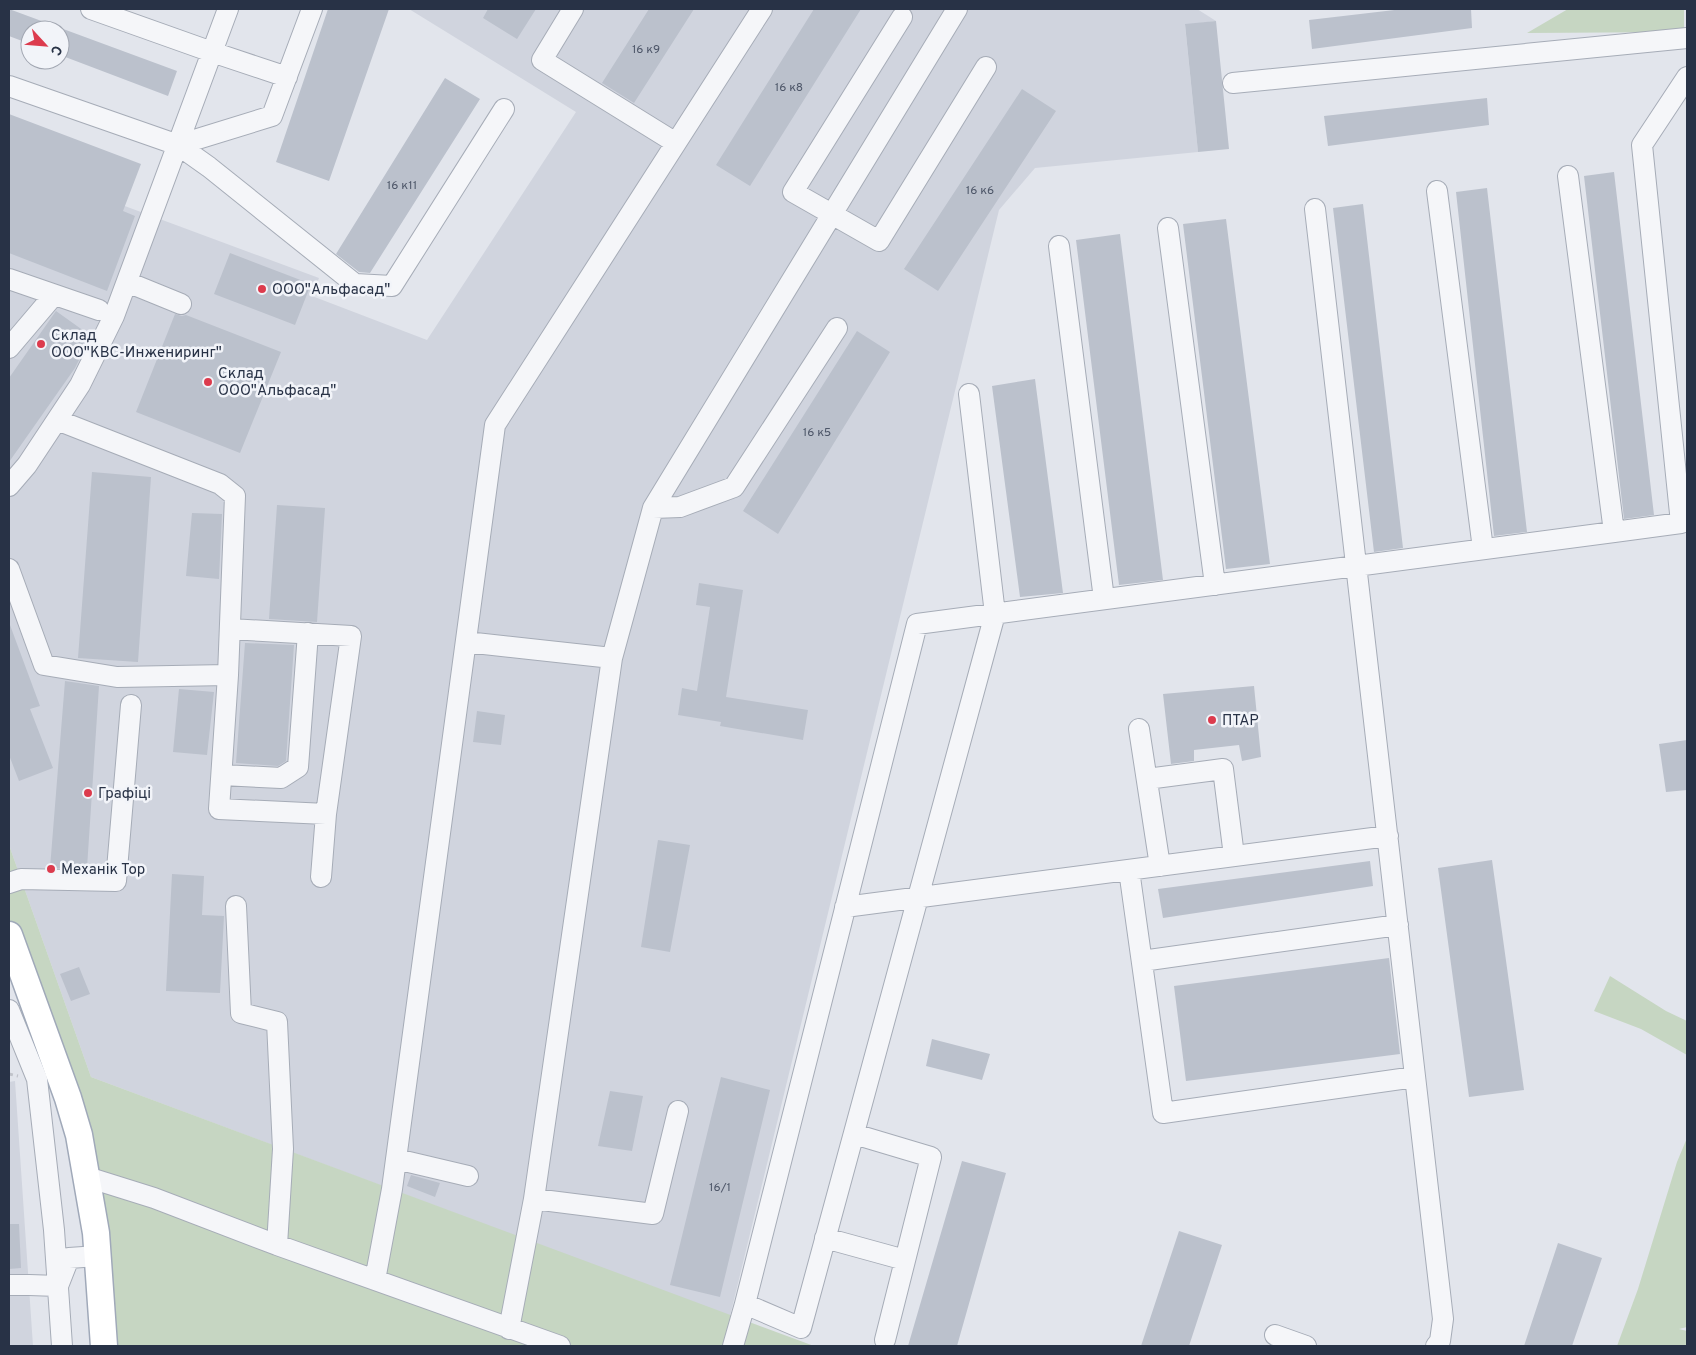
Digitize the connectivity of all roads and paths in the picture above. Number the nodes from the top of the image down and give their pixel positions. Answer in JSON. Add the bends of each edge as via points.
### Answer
{"nodes":[{"id":1,"x":91,"y":9,"type":"edge"},
{"id":2,"x":228,"y":9,"type":"edge"},
{"id":3,"x":312,"y":9,"type":"edge"},
{"id":4,"x":573,"y":9,"type":"edge"},
{"id":5,"x":762,"y":9,"type":"edge"},
{"id":6,"x":957,"y":9,"type":"edge"},
{"id":7,"x":902,"y":17,"type":"dead end"},
{"id":8,"x":1687,"y":38,"type":"edge"},
{"id":9,"x":212,"y":52,"type":"junction"},
{"id":10,"x":986,"y":67,"type":"dead end"},
{"id":11,"x":286,"y":77,"type":"junction"},
{"id":12,"x":1687,"y":77,"type":"edge"},
{"id":13,"x":1233,"y":83,"type":"dead end"},
{"id":14,"x":9,"y":86,"type":"edge"},
{"id":15,"x":504,"y":108,"type":"dead end"},
{"id":16,"x":676,"y":143,"type":"junction"},
{"id":17,"x":178,"y":144,"type":"junction"},
{"id":18,"x":1568,"y":176,"type":"dead end"},
{"id":19,"x":1437,"y":190,"type":"dead end"},
{"id":20,"x":1314,"y":208,"type":"dead end"},
{"id":21,"x":831,"y":215,"type":"junction"},
{"id":22,"x":1168,"y":228,"type":"dead end"},
{"id":23,"x":1059,"y":246,"type":"dead end"},
{"id":24,"x":9,"y":279,"type":"edge"},
{"id":25,"x":127,"y":282,"type":"junction"},
{"id":26,"x":54,"y":295,"type":"junction"},
{"id":27,"x":181,"y":304,"type":"dead end"},
{"id":28,"x":99,"y":310,"type":"dead end"},
{"id":29,"x":838,"y":328,"type":"dead end"},
{"id":30,"x":9,"y":348,"type":"edge"},
{"id":31,"x":969,"y":394,"type":"dead end"},
{"id":32,"x":57,"y":420,"type":"junction"},
{"id":33,"x":9,"y":486,"type":"edge"},
{"id":34,"x":653,"y":508,"type":"junction"},
{"id":35,"x":1614,"y":532,"type":"junction"},
{"id":36,"x":1483,"y":549,"type":"junction"},
{"id":37,"x":1356,"y":566,"type":"junction"},
{"id":38,"x":9,"y":569,"type":"edge"},
{"id":39,"x":1215,"y":585,"type":"junction"},
{"id":40,"x":1104,"y":600,"type":"junction"},
{"id":41,"x":995,"y":614,"type":"junction"},
{"id":42,"x":230,"y":629,"type":"junction"},
{"id":43,"x":308,"y":634,"type":"junction"},
{"id":44,"x":466,"y":642,"type":"junction"},
{"id":45,"x":612,"y":658,"type":"junction"},
{"id":46,"x":228,"y":675,"type":"junction"},
{"id":47,"x":131,"y":705,"type":"dead end"},
{"id":48,"x":1139,"y":729,"type":"dead end"},
{"id":49,"x":222,"y":775,"type":"junction"},
{"id":50,"x":1147,"y":779,"type":"junction"},
{"id":51,"x":326,"y":814,"type":"junction"},
{"id":52,"x":1388,"y":836,"type":"junction"},
{"id":53,"x":1234,"y":856,"type":"junction"},
{"id":54,"x":1160,"y":866,"type":"junction"},
{"id":55,"x":1129,"y":870,"type":"junction"},
{"id":56,"x":321,"y":877,"type":"dead end"},
{"id":57,"x":9,"y":883,"type":"edge"},
{"id":58,"x":918,"y":898,"type":"junction"},
{"id":59,"x":236,"y":906,"type":"dead end"},
{"id":60,"x":845,"y":907,"type":"junction"},
{"id":61,"x":1398,"y":925,"type":"junction"},
{"id":62,"x":9,"y":935,"type":"edge"},
{"id":63,"x":1142,"y":961,"type":"junction"},
{"id":64,"x":9,"y":1010,"type":"edge"},
{"id":65,"x":1415,"y":1077,"type":"junction"},
{"id":66,"x":678,"y":1111,"type":"dead end"},
{"id":67,"x":854,"y":1134,"type":"junction"},
{"id":68,"x":396,"y":1159,"type":"junction"},
{"id":69,"x":468,"y":1176,"type":"dead end"},
{"id":70,"x":86,"y":1177,"type":"junction"},
{"id":71,"x":534,"y":1199,"type":"junction"},
{"id":72,"x":825,"y":1238,"type":"junction"},
{"id":73,"x":277,"y":1245,"type":"junction"},
{"id":74,"x":98,"y":1256,"type":"junction"},
{"id":75,"x":905,"y":1260,"type":"junction"},
{"id":76,"x":375,"y":1280,"type":"junction"},
{"id":77,"x":9,"y":1286,"type":"edge"},
{"id":78,"x":58,"y":1286,"type":"junction"},
{"id":79,"x":744,"y":1304,"type":"junction"},
{"id":80,"x":509,"y":1329,"type":"junction"},
{"id":81,"x":1275,"y":1335,"type":"dead end"},
{"id":82,"x":885,"y":1340,"type":"dead end"},
{"id":83,"x":62,"y":1346,"type":"edge"},
{"id":84,"x":104,"y":1346,"type":"edge"},
{"id":85,"x":560,"y":1346,"type":"edge"},
{"id":86,"x":733,"y":1346,"type":"edge"},
{"id":87,"x":1306,"y":1346,"type":"edge"},
{"id":88,"x":1436,"y":1346,"type":"edge"}],
"edges":[{"from":1,"to":9,"type":"street"},
{"from":2,"to":9,"type":"street"},
{"from":3,"to":11,"type":"street"},
{"from":4,"to":16,"type":"street","via":[[542,60]]},
{"from":5,"to":16,"type":"street"},
{"from":6,"to":21,"type":"street"},
{"from":7,"to":21,"type":"street","via":[[793,192]]},
{"from":8,"to":13,"type":"street"},
{"from":9,"to":11,"type":"street"},
{"from":9,"to":17,"type":"street"},
{"from":10,"to":21,"type":"street","via":[[879,241]]},
{"from":11,"to":17,"type":"street","via":[[272,116]]},
{"from":12,"to":35,"type":"street","via":[[1642,145],[1681,523]]},
{"from":14,"to":17,"type":"street"},
{"from":15,"to":17,"type":"street","via":[[392,286],[356,284]]},
{"from":16,"to":44,"type":"street","via":[[495,424]]},
{"from":17,"to":25,"type":"street"},
{"from":18,"to":35,"type":"street"},
{"from":19,"to":36,"type":"street"},
{"from":20,"to":37,"type":"street"},
{"from":21,"to":34,"type":"street"},
{"from":22,"to":39,"type":"street"},
{"from":23,"to":40,"type":"street"},
{"from":24,"to":26,"type":"street"},
{"from":25,"to":27,"type":"street"},
{"from":25,"to":32,"type":"street","via":[[80,386]]},
{"from":26,"to":28,"type":"street"},
{"from":26,"to":30,"type":"street"},
{"from":29,"to":34,"type":"street","via":[[734,488],[680,507]]},
{"from":31,"to":41,"type":"street"},
{"from":32,"to":33,"type":"street"},
{"from":32,"to":42,"type":"street","via":[[220,484],[235,496]]},
{"from":34,"to":45,"type":"street"},
{"from":35,"to":36,"type":"street"},
{"from":36,"to":37,"type":"street"},
{"from":37,"to":39,"type":"street"},
{"from":37,"to":52,"type":"street"},
{"from":38,"to":46,"type":"street","via":[[44,665],[117,677]]},
{"from":39,"to":40,"type":"street"},
{"from":40,"to":41,"type":"street"},
{"from":41,"to":58,"type":"street"},
{"from":41,"to":60,"type":"street","via":[[917,624]]},
{"from":42,"to":43,"type":"street"},
{"from":42,"to":46,"type":"street"},
{"from":43,"to":49,"type":"street","via":[[298,767],[281,778]]},
{"from":43,"to":51,"type":"street","via":[[351,636]]},
{"from":44,"to":45,"type":"street"},
{"from":44,"to":68,"type":"street"},
{"from":45,"to":71,"type":"street"},
{"from":46,"to":49,"type":"street"},
{"from":47,"to":57,"type":"street","via":[[116,881],[21,879]]},
{"from":48,"to":50,"type":"street"},
{"from":49,"to":51,"type":"street","via":[[219,809]]},
{"from":50,"to":53,"type":"street","via":[[1223,769]]},
{"from":50,"to":54,"type":"street"},
{"from":51,"to":56,"type":"street"},
{"from":52,"to":53,"type":"street"},
{"from":52,"to":61,"type":"street"},
{"from":53,"to":54,"type":"street"},
{"from":54,"to":55,"type":"street"},
{"from":55,"to":58,"type":"street"},
{"from":55,"to":63,"type":"street"},
{"from":58,"to":60,"type":"street"},
{"from":58,"to":67,"type":"street"},
{"from":59,"to":73,"type":"street","via":[[241,1013],[277,1022],[283,1149]]},
{"from":60,"to":79,"type":"street"},
{"from":61,"to":63,"type":"street"},
{"from":61,"to":65,"type":"street"},
{"from":62,"to":70,"type":"main road","via":[[68,1098],[79,1135]]},
{"from":63,"to":65,"type":"street","via":[[1163,1113]]},
{"from":64,"to":78,"type":"street","via":[[37,1079]]},
{"from":65,"to":88,"type":"street","via":[[1443,1319],[1440,1341]]},
{"from":66,"to":71,"type":"street","via":[[653,1214]]},
{"from":67,"to":72,"type":"street"},
{"from":67,"to":75,"type":"street","via":[[931,1157]]},
{"from":68,"to":69,"type":"street"},
{"from":68,"to":76,"type":"street"},
{"from":70,"to":73,"type":"street","via":[[154,1198]]},
{"from":70,"to":74,"type":"main road"},
{"from":71,"to":80,"type":"street"},
{"from":72,"to":75,"type":"street"},
{"from":72,"to":79,"type":"street","via":[[801,1328]]},
{"from":73,"to":76,"type":"street"},
{"from":74,"to":78,"type":"street","via":[[69,1258]]},
{"from":74,"to":84,"type":"main road"},
{"from":75,"to":82,"type":"street"},
{"from":76,"to":80,"type":"street"},
{"from":77,"to":78,"type":"street"},
{"from":78,"to":83,"type":"street"},
{"from":79,"to":86,"type":"street"},
{"from":80,"to":85,"type":"street"},
{"from":81,"to":87,"type":"street"}]}
